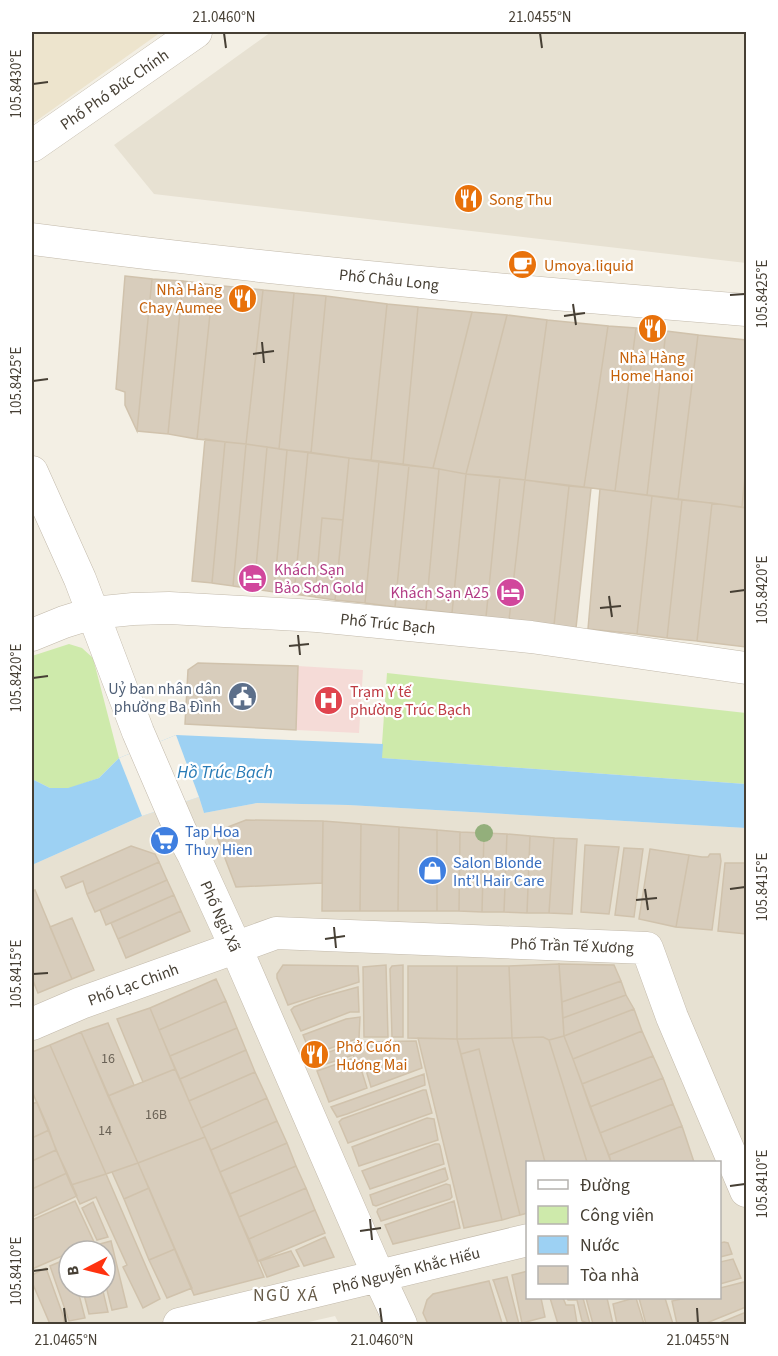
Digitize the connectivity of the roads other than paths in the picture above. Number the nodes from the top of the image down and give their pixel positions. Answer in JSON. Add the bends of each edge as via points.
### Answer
{"nodes":[{"id":1,"x":196,"y":32,"type":"edge"},
{"id":2,"x":32,"y":146,"type":"edge"},
{"id":3,"x":32,"y":239,"type":"edge"},
{"id":4,"x":747,"y":310,"type":"edge"},
{"id":5,"x":32,"y":472,"type":"edge"},
{"id":6,"x":93,"y":613,"type":"junction"},
{"id":7,"x":32,"y":635,"type":"edge"},
{"id":8,"x":747,"y":668,"type":"edge"},
{"id":9,"x":236,"y":948,"type":"junction"},
{"id":10,"x":32,"y":1024,"type":"edge"},
{"id":11,"x":739,"y":1188,"type":"edge"},
{"id":12,"x":526,"y":1240,"type":"edge"},
{"id":13,"x":379,"y":1277,"type":"junction"},
{"id":14,"x":179,"y":1324,"type":"edge"},
{"id":15,"x":401,"y":1324,"type":"edge"}],
"edges":[{"from":1,"to":2,"type":"street","name":"Phố Phó Đức Chính"},
{"from":3,"to":4,"type":"street","name":"Phố Châu Long","via":[[183,259]]},
{"from":5,"to":6,"type":"street","name":"Phố Ngũ Xã"},
{"from":6,"to":7,"type":"street","name":"Phố Trúc Bạch"},
{"from":6,"to":8,"type":"street","name":"Phố Trúc Bạch","via":[[169,608],[317,616],[531,637]]},
{"from":6,"to":9,"type":"street","name":"Phố Ngũ Xã","via":[[138,732]]},
{"from":9,"to":10,"type":"street","name":"Phố Lạc Chinh"},
{"from":9,"to":11,"type":"street","name":"Phố Trần Tế Xương","via":[[276,933],[647,948]]},
{"from":9,"to":13,"type":"street","name":"Phố Ngũ Xã"},
{"from":12,"to":13,"type":"street","name":"Phố Nguyễn Khắc Hiếu"},
{"from":13,"to":14,"type":"street","name":"Phố Nguyễn Khắc Hiếu"},
{"from":13,"to":15,"type":"street","name":"Phố Ngũ Xã"}]}
